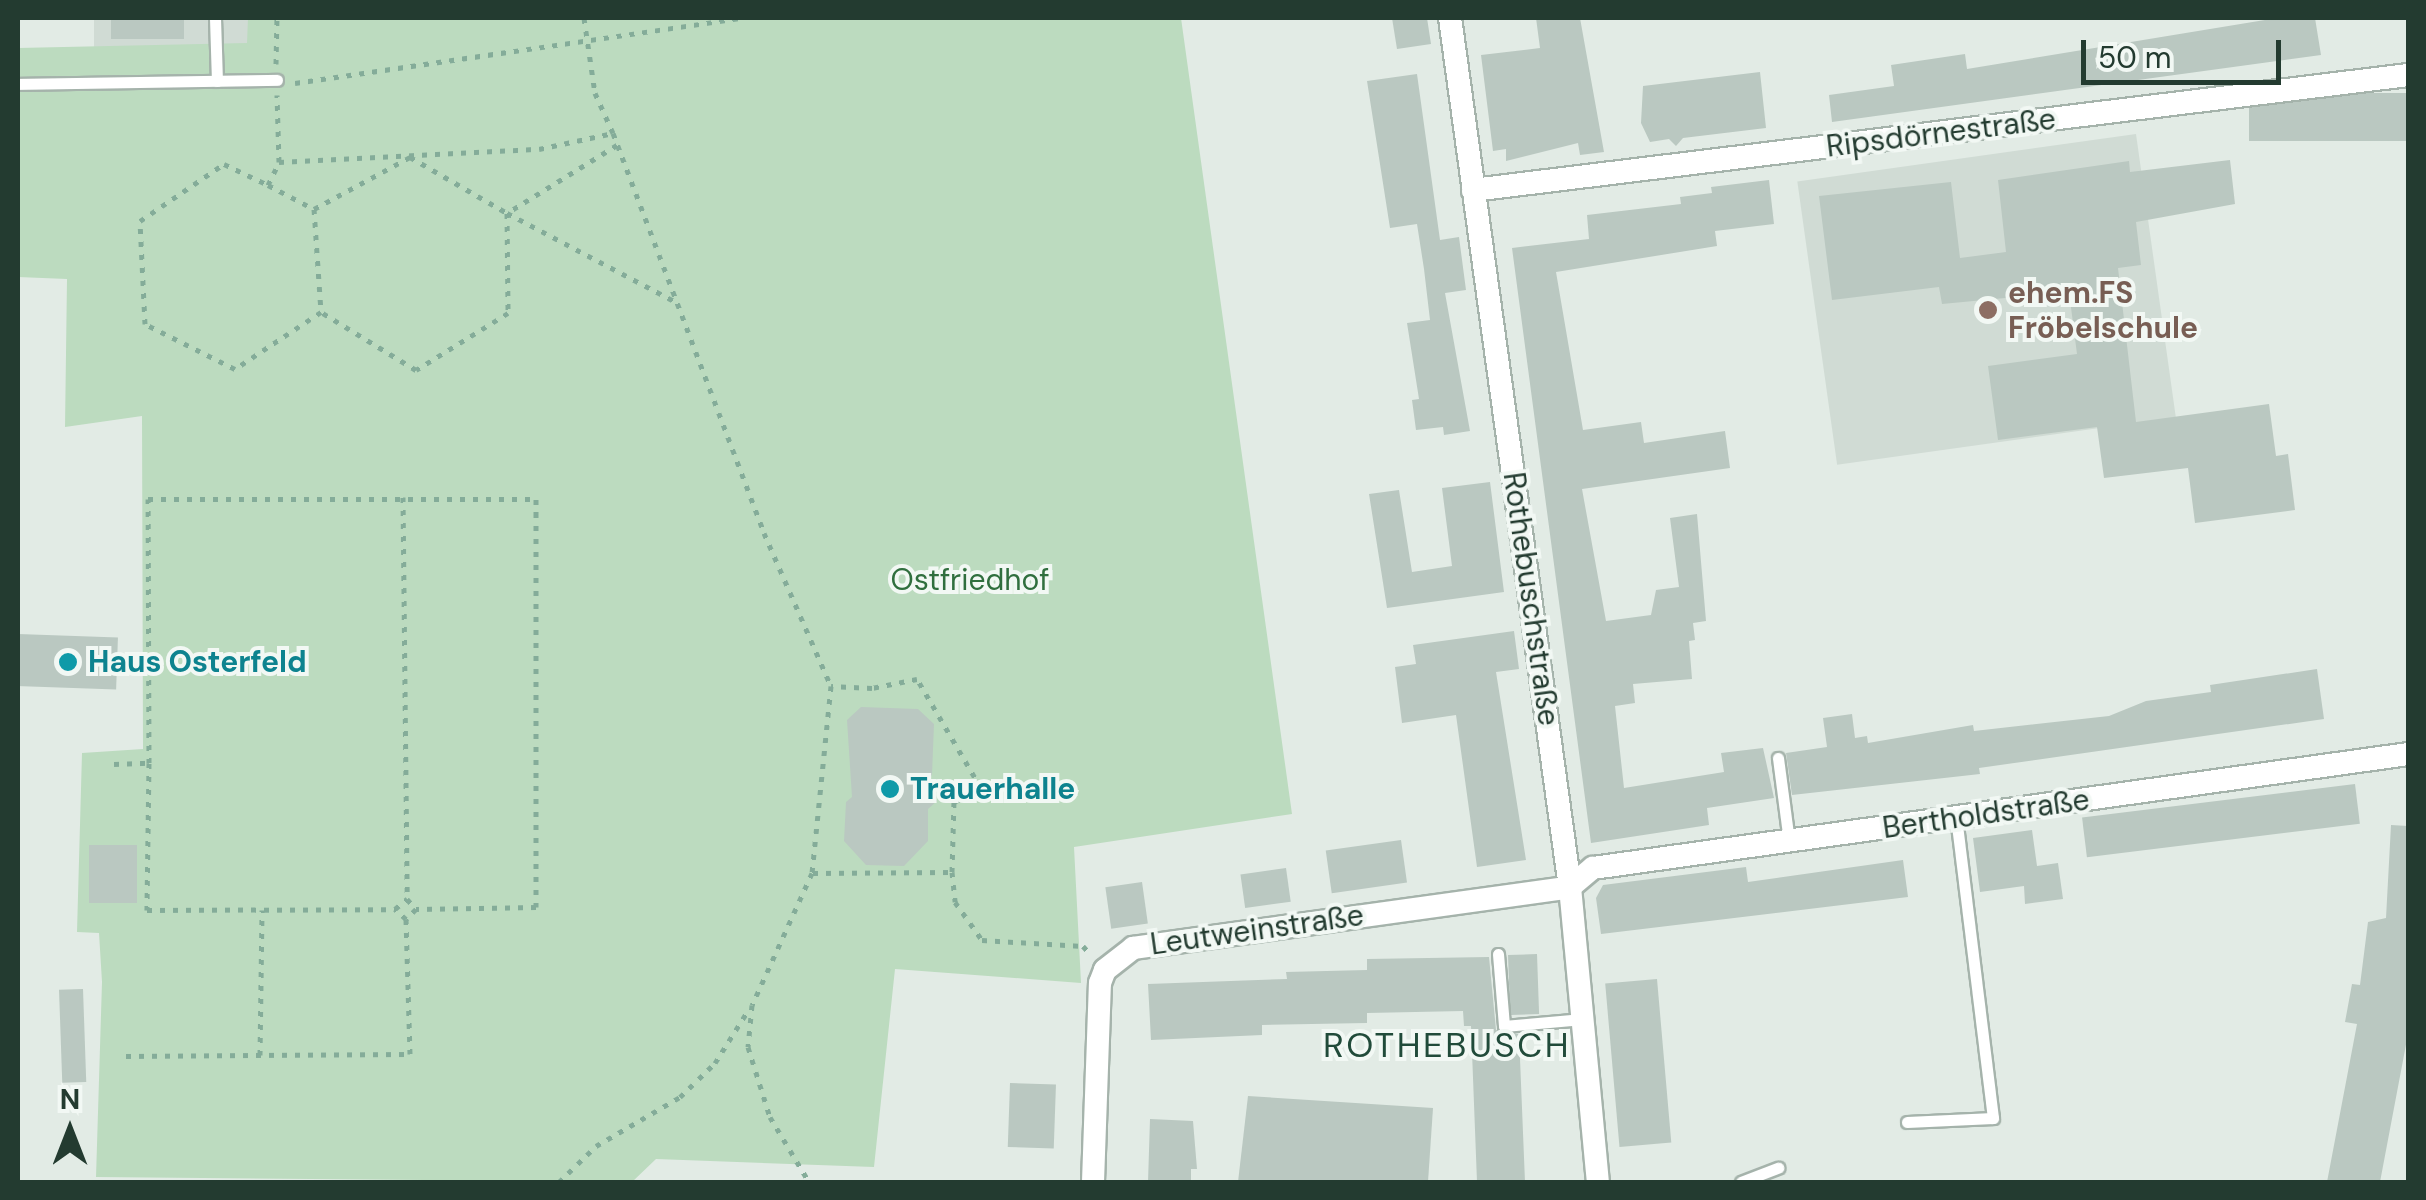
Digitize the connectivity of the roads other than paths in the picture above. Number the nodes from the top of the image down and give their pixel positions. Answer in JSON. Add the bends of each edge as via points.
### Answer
{"nodes":[{"id":1,"x":216,"y":18,"type":"edge"},
{"id":2,"x":1450,"y":18,"type":"edge"},
{"id":3,"x":2408,"y":75,"type":"edge"},
{"id":4,"x":218,"y":81,"type":"junction"},
{"id":5,"x":18,"y":84,"type":"edge"},
{"id":6,"x":277,"y":84,"type":"road end"},
{"id":7,"x":1473,"y":190,"type":"junction"},
{"id":8,"x":2408,"y":754,"type":"edge"},
{"id":9,"x":1778,"y":758,"type":"dead end"},
{"id":10,"x":1956,"y":818,"type":"junction"},
{"id":11,"x":1789,"y":842,"type":"junction"},
{"id":12,"x":1570,"y":887,"type":"junction"},
{"id":13,"x":1498,"y":954,"type":"dead end"},
{"id":14,"x":1583,"y":1019,"type":"junction"},
{"id":15,"x":1907,"y":1122,"type":"dead end"},
{"id":16,"x":1778,"y":1168,"type":"dead end"},
{"id":17,"x":1093,"y":1182,"type":"edge"},
{"id":18,"x":1598,"y":1182,"type":"edge"},
{"id":19,"x":1740,"y":1182,"type":"edge"}],
"edges":[{"from":1,"to":4,"type":"lane"},
{"from":2,"to":7,"type":"street","name":"Rothebuschstraße"},
{"from":3,"to":7,"type":"street","name":"Ripsdörnestraße"},
{"from":4,"to":5,"type":"lane"},
{"from":4,"to":6,"type":"lane"},
{"from":7,"to":12,"type":"street","name":"Rothebuschstraße"},
{"from":8,"to":10,"type":"street","name":"Bertholdstraße"},
{"from":9,"to":11,"type":"lane"},
{"from":10,"to":11,"type":"street","name":"Bertholdstraße"},
{"from":10,"to":15,"type":"lane","via":[[1992,1118]]},
{"from":11,"to":12,"type":"street","name":"Bertholdstraße","via":[[1593,868]]},
{"from":12,"to":14,"type":"street","name":"Rothebuschstraße"},
{"from":12,"to":17,"type":"street","name":"Leutweinstraße","via":[[1146,945],[1105,970]]},
{"from":13,"to":14,"type":"lane","via":[[1504,1026]]},
{"from":14,"to":18,"type":"street","name":"Rothebuschstraße"},
{"from":16,"to":19,"type":"lane"}]}
